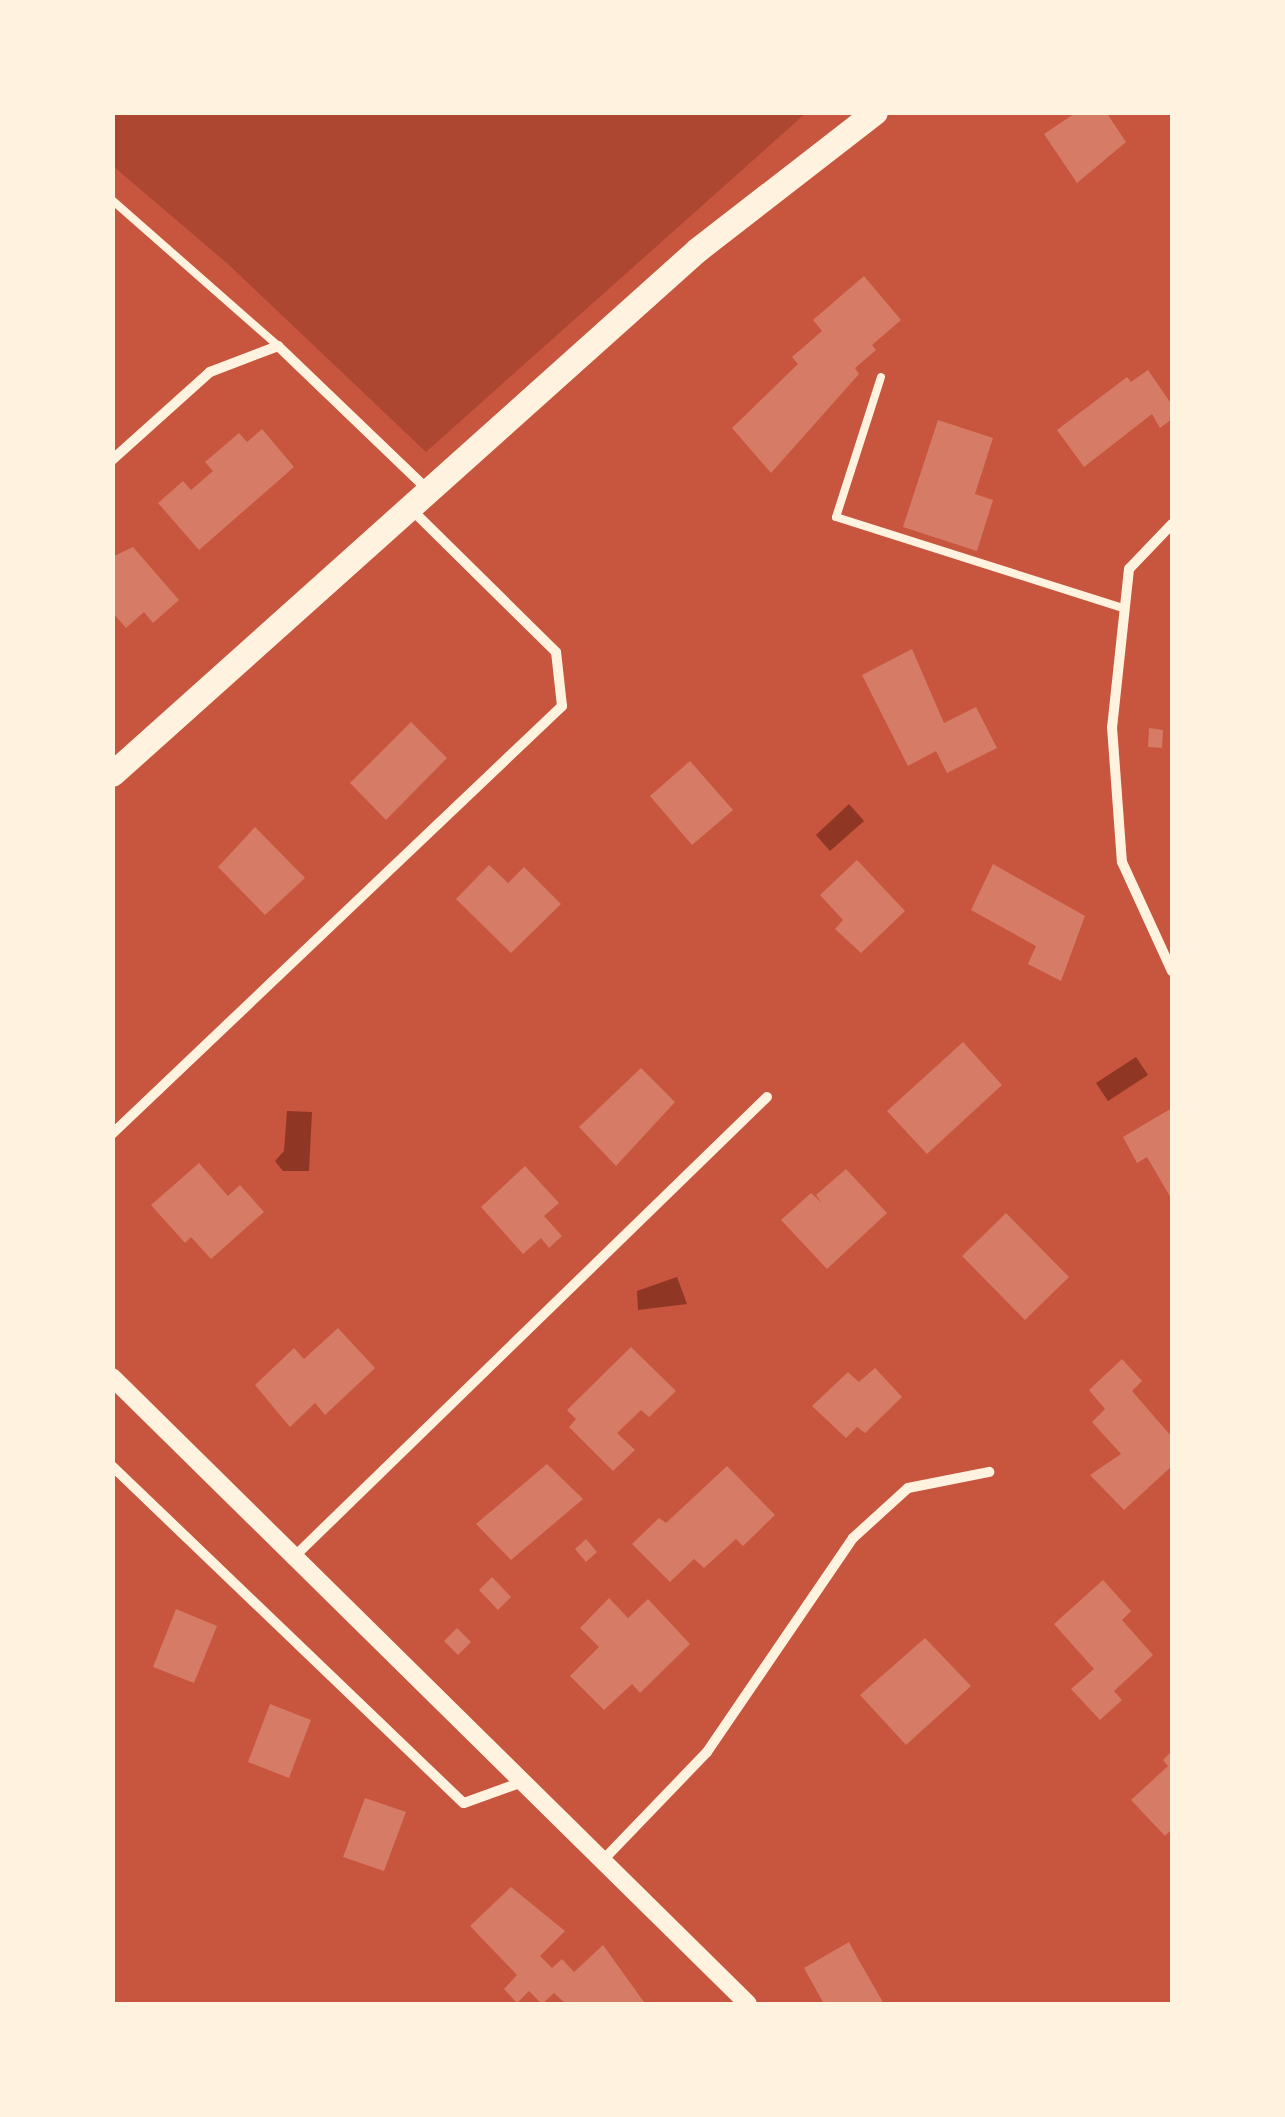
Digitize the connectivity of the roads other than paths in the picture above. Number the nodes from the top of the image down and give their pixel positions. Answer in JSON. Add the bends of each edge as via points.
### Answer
{"nodes":[{"id":1,"x":876,"y":112,"type":"edge"},
{"id":2,"x":112,"y":200,"type":"edge"},
{"id":3,"x":278,"y":346,"type":"junction"},
{"id":4,"x":881,"y":376,"type":"dead end"},
{"id":5,"x":112,"y":460,"type":"edge"},
{"id":6,"x":419,"y":499,"type":"junction"},
{"id":7,"x":1172,"y":524,"type":"edge"},
{"id":8,"x":1120,"y":607,"type":"junction"},
{"id":9,"x":117,"y":769,"type":"edge"},
{"id":10,"x":1172,"y":971,"type":"edge"},
{"id":11,"x":768,"y":1096,"type":"dead end"},
{"id":12,"x":112,"y":1134,"type":"edge"},
{"id":13,"x":112,"y":1376,"type":"edge"},
{"id":14,"x":112,"y":1466,"type":"edge"},
{"id":15,"x":989,"y":1472,"type":"dead end"},
{"id":16,"x":296,"y":1555,"type":"junction"},
{"id":17,"x":526,"y":1780,"type":"junction"},
{"id":18,"x":606,"y":1857,"type":"junction"},
{"id":19,"x":748,"y":2004,"type":"edge"}],
"edges":[{"from":1,"to":6,"type":"main road","via":[[697,250]]},
{"from":2,"to":3,"type":"lane"},
{"from":3,"to":5,"type":"street","via":[[210,372]]},
{"from":3,"to":6,"type":"street"},
{"from":4,"to":8,"type":"lane","via":[[836,517]]},
{"from":6,"to":9,"type":"main road"},
{"from":6,"to":12,"type":"street","via":[[556,652],[562,706]]},
{"from":7,"to":8,"type":"street","via":[[1128,569]]},
{"from":8,"to":10,"type":"street","via":[[1112,727],[1122,862]]},
{"from":11,"to":16,"type":"street"},
{"from":13,"to":16,"type":"street"},
{"from":14,"to":17,"type":"street","via":[[464,1803]]},
{"from":15,"to":18,"type":"street","via":[[908,1488],[853,1538],[707,1752]]},
{"from":16,"to":17,"type":"street"},
{"from":17,"to":18,"type":"street"},
{"from":18,"to":19,"type":"street"}]}
